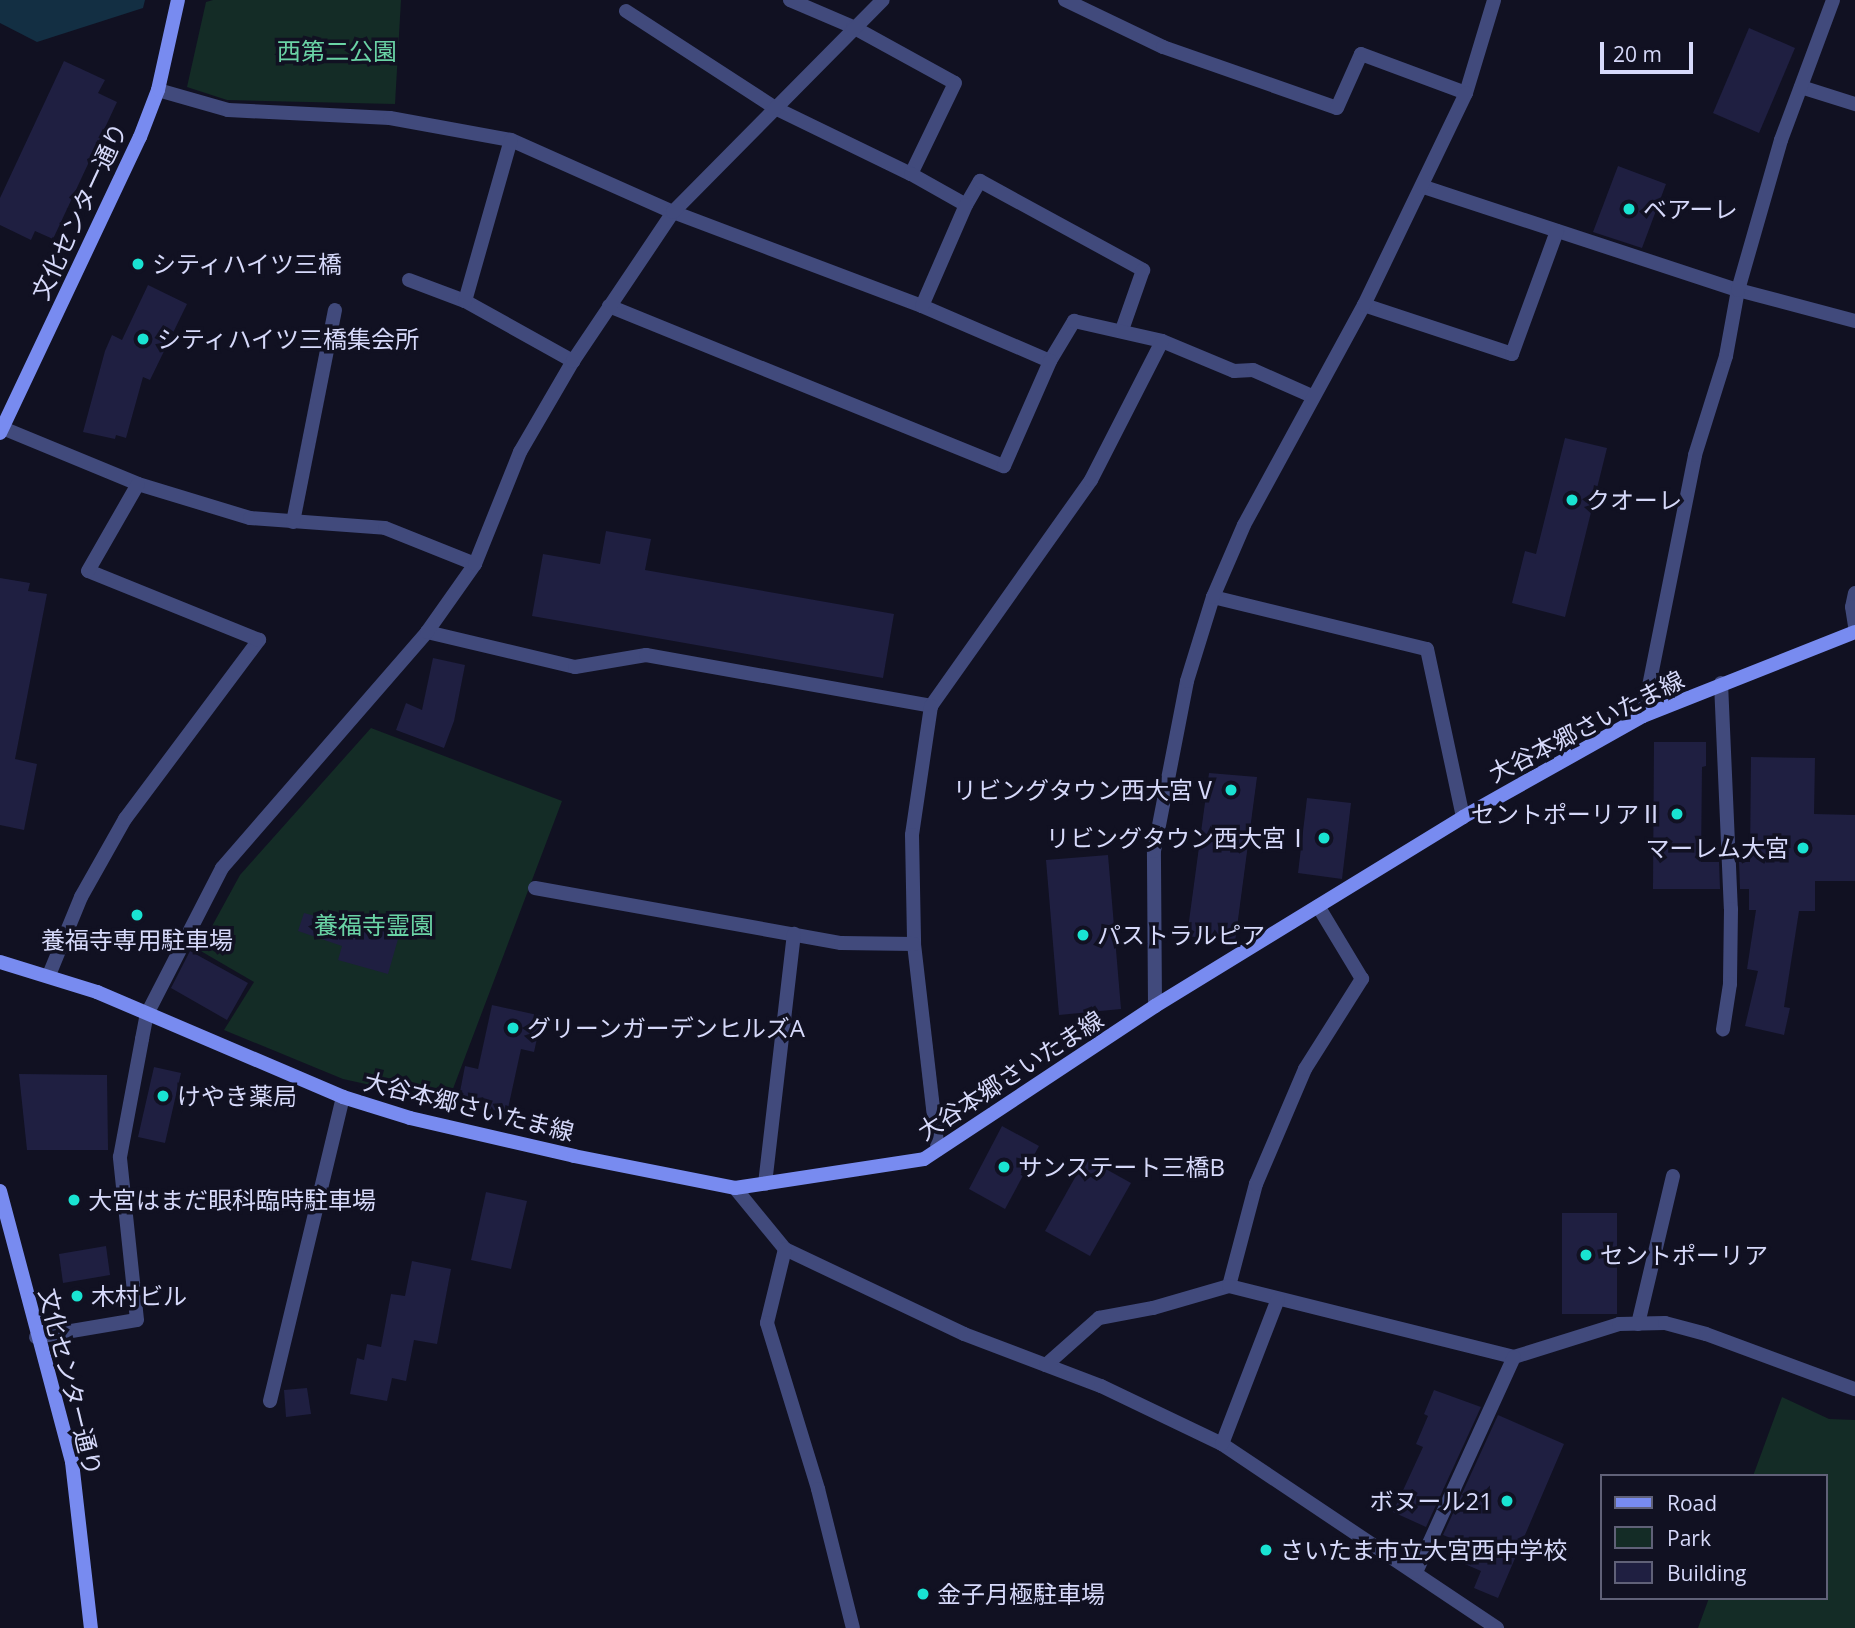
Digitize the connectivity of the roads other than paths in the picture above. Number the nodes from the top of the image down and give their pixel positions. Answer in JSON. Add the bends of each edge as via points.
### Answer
{"nodes":[{"id":1,"x":178,"y":0,"type":"edge"},
{"id":2,"x":790,"y":0,"type":"edge"},
{"id":3,"x":883,"y":0,"type":"edge"},
{"id":4,"x":1065,"y":0,"type":"edge"},
{"id":5,"x":1494,"y":0,"type":"edge"},
{"id":6,"x":1833,"y":0,"type":"edge"},
{"id":7,"x":626,"y":11,"type":"dead end"},
{"id":8,"x":853,"y":27,"type":"junction"},
{"id":9,"x":1801,"y":87,"type":"junction"},
{"id":10,"x":158,"y":90,"type":"junction"},
{"id":11,"x":1466,"y":93,"type":"junction"},
{"id":12,"x":1855,"y":104,"type":"edge"},
{"id":13,"x":776,"y":109,"type":"junction"},
{"id":14,"x":511,"y":140,"type":"junction"},
{"id":15,"x":911,"y":174,"type":"junction"},
{"id":16,"x":1424,"y":187,"type":"junction"},
{"id":17,"x":966,"y":205,"type":"junction"},
{"id":18,"x":673,"y":212,"type":"junction"},
{"id":19,"x":1557,"y":231,"type":"junction"},
{"id":20,"x":409,"y":280,"type":"dead end"},
{"id":21,"x":1738,"y":290,"type":"junction"},
{"id":22,"x":465,"y":301,"type":"junction"},
{"id":23,"x":1364,"y":305,"type":"junction"},
{"id":24,"x":610,"y":306,"type":"junction"},
{"id":25,"x":922,"y":306,"type":"junction"},
{"id":26,"x":335,"y":310,"type":"dead end"},
{"id":27,"x":1855,"y":321,"type":"edge"},
{"id":28,"x":1122,"y":330,"type":"junction"},
{"id":29,"x":1162,"y":341,"type":"junction"},
{"id":30,"x":573,"y":361,"type":"junction"},
{"id":31,"x":1050,"y":361,"type":"junction"},
{"id":32,"x":1312,"y":396,"type":"junction"},
{"id":33,"x":1,"y":430,"type":"edge"},
{"id":34,"x":138,"y":484,"type":"junction"},
{"id":35,"x":293,"y":522,"type":"junction"},
{"id":36,"x":475,"y":564,"type":"junction"},
{"id":37,"x":1855,"y":593,"type":"edge"},
{"id":38,"x":1213,"y":597,"type":"junction"},
{"id":39,"x":1855,"y":630,"type":"edge"},
{"id":40,"x":427,"y":632,"type":"junction"},
{"id":41,"x":1721,"y":683,"type":"junction"},
{"id":42,"x":931,"y":706,"type":"junction"},
{"id":43,"x":1643,"y":716,"type":"junction"},
{"id":44,"x":1463,"y":817,"type":"junction"},
{"id":45,"x":535,"y":888,"type":"dead end"},
{"id":46,"x":1318,"y":906,"type":"junction"},
{"id":47,"x":794,"y":934,"type":"junction"},
{"id":48,"x":914,"y":944,"type":"junction"},
{"id":49,"x":0,"y":962,"type":"edge"},
{"id":50,"x":49,"y":975,"type":"junction"},
{"id":51,"x":1155,"y":1006,"type":"junction"},
{"id":52,"x":147,"y":1014,"type":"junction"},
{"id":53,"x":1723,"y":1029,"type":"dead end"},
{"id":54,"x":343,"y":1097,"type":"junction"},
{"id":55,"x":938,"y":1150,"type":"junction"},
{"id":56,"x":1672,"y":1176,"type":"dead end"},
{"id":57,"x":765,"y":1184,"type":"junction"},
{"id":58,"x":735,"y":1188,"type":"junction"},
{"id":59,"x":0,"y":1191,"type":"edge"},
{"id":60,"x":785,"y":1248,"type":"junction"},
{"id":61,"x":1229,"y":1286,"type":"junction"},
{"id":62,"x":1278,"y":1299,"type":"junction"},
{"id":63,"x":1638,"y":1324,"type":"junction"},
{"id":64,"x":36,"y":1337,"type":"junction"},
{"id":65,"x":1514,"y":1357,"type":"junction"},
{"id":66,"x":1046,"y":1365,"type":"junction"},
{"id":67,"x":1855,"y":1389,"type":"edge"},
{"id":68,"x":270,"y":1401,"type":"dead end"},
{"id":69,"x":1222,"y":1444,"type":"junction"},
{"id":70,"x":1416,"y":1572,"type":"junction"},
{"id":71,"x":91,"y":1628,"type":"edge"},
{"id":72,"x":853,"y":1628,"type":"edge"},
{"id":73,"x":1497,"y":1628,"type":"edge"}],
"edges":[{"from":1,"to":10,"type":"main road","name":"文化センター通り"},
{"from":2,"to":8,"type":"street"},
{"from":3,"to":8,"type":"street"},
{"from":4,"to":11,"type":"street","via":[[1163,47],[1337,108],[1361,54]]},
{"from":5,"to":11,"type":"street"},
{"from":6,"to":9,"type":"street"},
{"from":7,"to":13,"type":"street"},
{"from":8,"to":13,"type":"street"},
{"from":8,"to":15,"type":"street","via":[[956,83]]},
{"from":9,"to":12,"type":"street"},
{"from":9,"to":21,"type":"street"},
{"from":10,"to":14,"type":"street","via":[[228,110],[390,118]]},
{"from":10,"to":33,"type":"main road","name":"文化センター通り"},
{"from":11,"to":16,"type":"street"},
{"from":13,"to":15,"type":"street"},
{"from":13,"to":18,"type":"street"},
{"from":14,"to":18,"type":"street"},
{"from":14,"to":22,"type":"street"},
{"from":15,"to":17,"type":"street"},
{"from":16,"to":19,"type":"street"},
{"from":16,"to":23,"type":"street"},
{"from":17,"to":25,"type":"street"},
{"from":17,"to":28,"type":"street","via":[[980,181],[1143,270]]},
{"from":18,"to":24,"type":"street"},
{"from":18,"to":25,"type":"street"},
{"from":19,"to":21,"type":"street"},
{"from":19,"to":23,"type":"street","via":[[1512,354]]},
{"from":20,"to":22,"type":"street"},
{"from":21,"to":27,"type":"street"},
{"from":21,"to":43,"type":"street","via":[[1726,356],[1695,455]]},
{"from":22,"to":30,"type":"street"},
{"from":23,"to":32,"type":"street"},
{"from":24,"to":30,"type":"street"},
{"from":24,"to":31,"type":"street","via":[[1004,466]]},
{"from":25,"to":31,"type":"street"},
{"from":26,"to":35,"type":"street"},
{"from":28,"to":29,"type":"street"},
{"from":28,"to":31,"type":"street","via":[[1074,321]]},
{"from":29,"to":32,"type":"street","via":[[1234,372],[1253,370]]},
{"from":29,"to":42,"type":"street","via":[[1091,481]]},
{"from":30,"to":36,"type":"street","via":[[520,452]]},
{"from":32,"to":38,"type":"street","via":[[1244,525]]},
{"from":33,"to":34,"type":"street"},
{"from":34,"to":35,"type":"street","via":[[250,518]]},
{"from":34,"to":50,"type":"street","via":[[88,571],[259,639],[125,819],[81,897]]},
{"from":35,"to":36,"type":"street","via":[[385,528]]},
{"from":36,"to":40,"type":"street"},
{"from":37,"to":39,"type":"street"},
{"from":38,"to":44,"type":"street","via":[[1427,649]]},
{"from":38,"to":51,"type":"street","via":[[1187,681],[1154,851]]},
{"from":39,"to":41,"type":"main road","name":"大谷本郷さいたま線"},
{"from":40,"to":42,"type":"street","via":[[575,667],[646,655]]},
{"from":40,"to":52,"type":"street","via":[[222,868]]},
{"from":41,"to":43,"type":"main road","name":"大谷本郷さいたま線"},
{"from":41,"to":53,"type":"street","via":[[1731,909],[1730,984]]},
{"from":42,"to":48,"type":"street","via":[[912,835]]},
{"from":43,"to":44,"type":"main road","name":"大谷本郷さいたま線"},
{"from":44,"to":46,"type":"main road","name":"大谷本郷さいたま線"},
{"from":45,"to":47,"type":"street"},
{"from":46,"to":51,"type":"main road","name":"大谷本郷さいたま線"},
{"from":46,"to":61,"type":"street","via":[[1362,979],[1305,1069],[1256,1184]]},
{"from":47,"to":48,"type":"street","via":[[841,943]]},
{"from":47,"to":57,"type":"street"},
{"from":48,"to":55,"type":"street"},
{"from":49,"to":50,"type":"main road","name":"大谷本郷さいたま線"},
{"from":50,"to":52,"type":"main road","name":"大谷本郷さいたま線"},
{"from":51,"to":55,"type":"main road","name":"大谷本郷さいたま線"},
{"from":52,"to":54,"type":"main road","name":"大谷本郷さいたま線"},
{"from":52,"to":64,"type":"street","via":[[120,1157],[137,1320]]},
{"from":54,"to":58,"type":"main road","name":"大谷本郷さいたま線","via":[[410,1118]]},
{"from":54,"to":68,"type":"street"},
{"from":55,"to":57,"type":"main road","name":"大谷本郷さいたま線","via":[[924,1159]]},
{"from":56,"to":63,"type":"street"},
{"from":57,"to":58,"type":"main road","name":"大谷本郷さいたま線"},
{"from":58,"to":60,"type":"street"},
{"from":59,"to":64,"type":"main road","name":"文化センター通り"},
{"from":60,"to":66,"type":"street","via":[[964,1334]]},
{"from":60,"to":72,"type":"street","via":[[767,1323],[818,1489]]},
{"from":61,"to":62,"type":"street"},
{"from":61,"to":66,"type":"street","via":[[1099,1318]]},
{"from":62,"to":65,"type":"street"},
{"from":62,"to":69,"type":"street"},
{"from":63,"to":65,"type":"street","via":[[1619,1324]]},
{"from":63,"to":67,"type":"street","via":[[1665,1323],[1706,1334]]},
{"from":64,"to":71,"type":"main road","name":"文化センター通り","via":[[72,1462]]},
{"from":65,"to":70,"type":"street"},
{"from":66,"to":69,"type":"street"},
{"from":69,"to":70,"type":"street"},
{"from":70,"to":73,"type":"street"}]}
